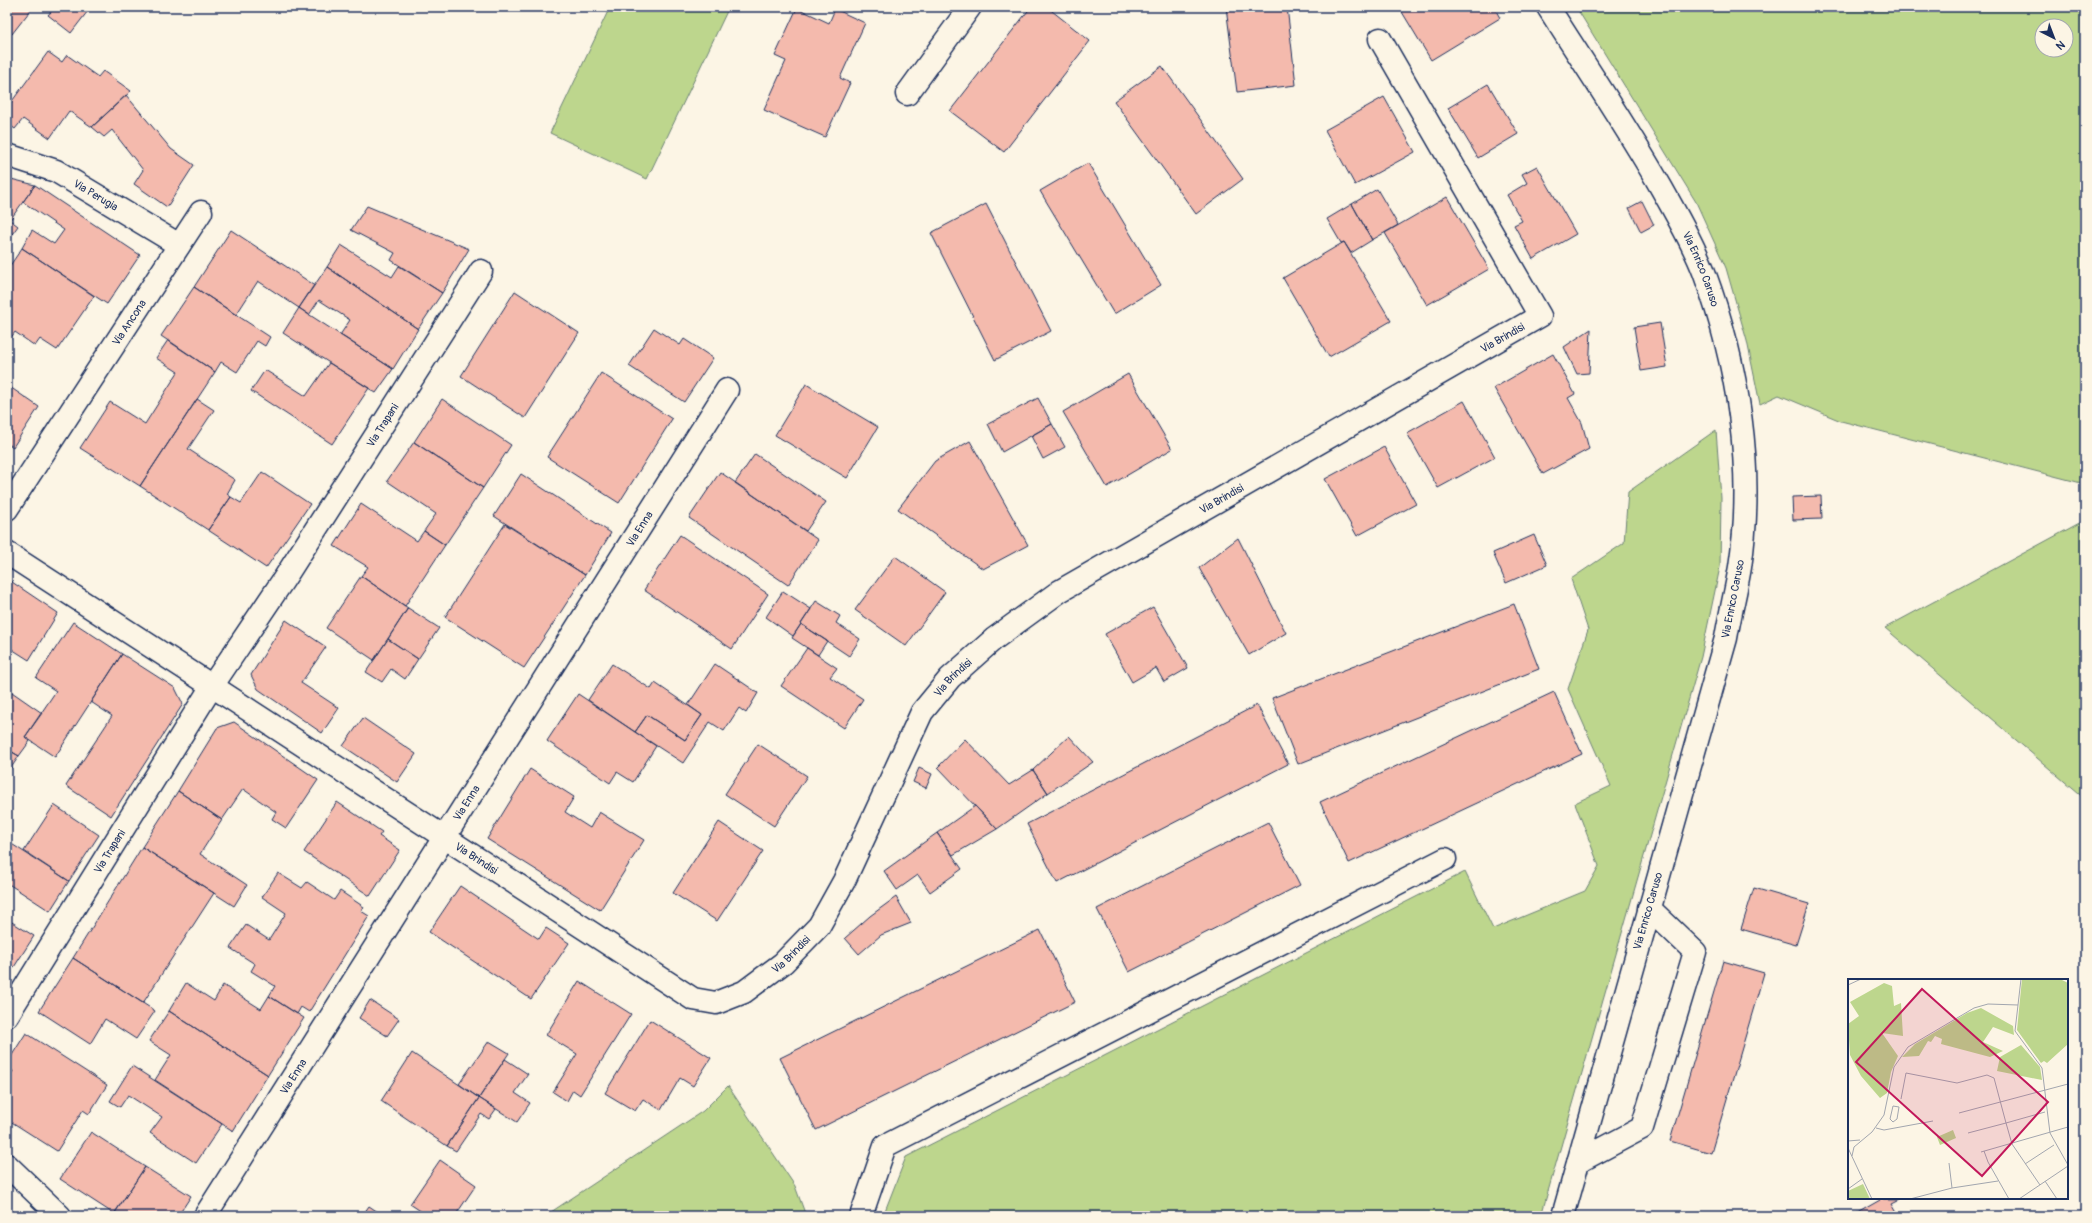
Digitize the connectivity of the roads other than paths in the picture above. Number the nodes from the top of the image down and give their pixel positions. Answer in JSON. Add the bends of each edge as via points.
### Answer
{"nodes":[{"id":1,"x":970,"y":7,"type":"edge"},
{"id":2,"x":1548,"y":7,"type":"edge"},
{"id":3,"x":1380,"y":39,"type":"dead end"},
{"id":4,"x":907,"y":94,"type":"dead end"},
{"id":5,"x":7,"y":154,"type":"edge"},
{"id":6,"x":201,"y":212,"type":"dead end"},
{"id":7,"x":179,"y":245,"type":"junction"},
{"id":8,"x":481,"y":271,"type":"dead end"},
{"id":9,"x":727,"y":390,"type":"dead end"},
{"id":10,"x":7,"y":509,"type":"edge"},
{"id":11,"x":7,"y":553,"type":"edge"},
{"id":12,"x":212,"y":686,"type":"junction"},
{"id":13,"x":444,"y":838,"type":"junction"},
{"id":14,"x":1445,"y":858,"type":"dead end"},
{"id":15,"x":1649,"y":908,"type":"junction"},
{"id":16,"x":7,"y":1016,"type":"edge"},
{"id":17,"x":1578,"y":1162,"type":"junction"},
{"id":18,"x":7,"y":1164,"type":"edge"},
{"id":19,"x":60,"y":1216,"type":"edge"},
{"id":20,"x":205,"y":1216,"type":"edge"},
{"id":21,"x":861,"y":1216,"type":"edge"},
{"id":22,"x":1563,"y":1216,"type":"edge"}],
"edges":[{"from":1,"to":4,"type":"street"},
{"from":2,"to":15,"type":"street","name":"Via Enrico Caruso","via":[[1641,153],[1680,221],[1704,271],[1726,345],[1743,435],[1745,507],[1740,567],[1726,638]]},
{"from":3,"to":13,"type":"street","name":"Via Brindisi","via":[[1540,316],[1060,591],[994,639],[950,678],[922,712],[844,881],[819,926],[783,963],[744,992],[716,1003],[693,999]]},
{"from":5,"to":7,"type":"street","name":"Via Perugia","via":[[56,171]]},
{"from":6,"to":7,"type":"street","name":"Via Ancona"},
{"from":7,"to":10,"type":"street","name":"Via Ancona"},
{"from":8,"to":12,"type":"street","name":"Via Trapani","via":[[284,579]]},
{"from":9,"to":13,"type":"street","name":"Via Enna"},
{"from":11,"to":12,"type":"street","name":"Via Brindisi"},
{"from":12,"to":13,"type":"street","name":"Via Brindisi"},
{"from":12,"to":16,"type":"street","name":"Via Trapani"},
{"from":13,"to":20,"type":"street","name":"Via Enna"},
{"from":14,"to":21,"type":"street","via":[[885,1146]]},
{"from":15,"to":17,"type":"street","name":"Via Enrico Caruso"},
{"from":15,"to":17,"type":"street","via":[[1695,952],[1642,1128]]},
{"from":17,"to":22,"type":"street","name":"Via Enrico Caruso"},
{"from":18,"to":19,"type":"street"}]}
